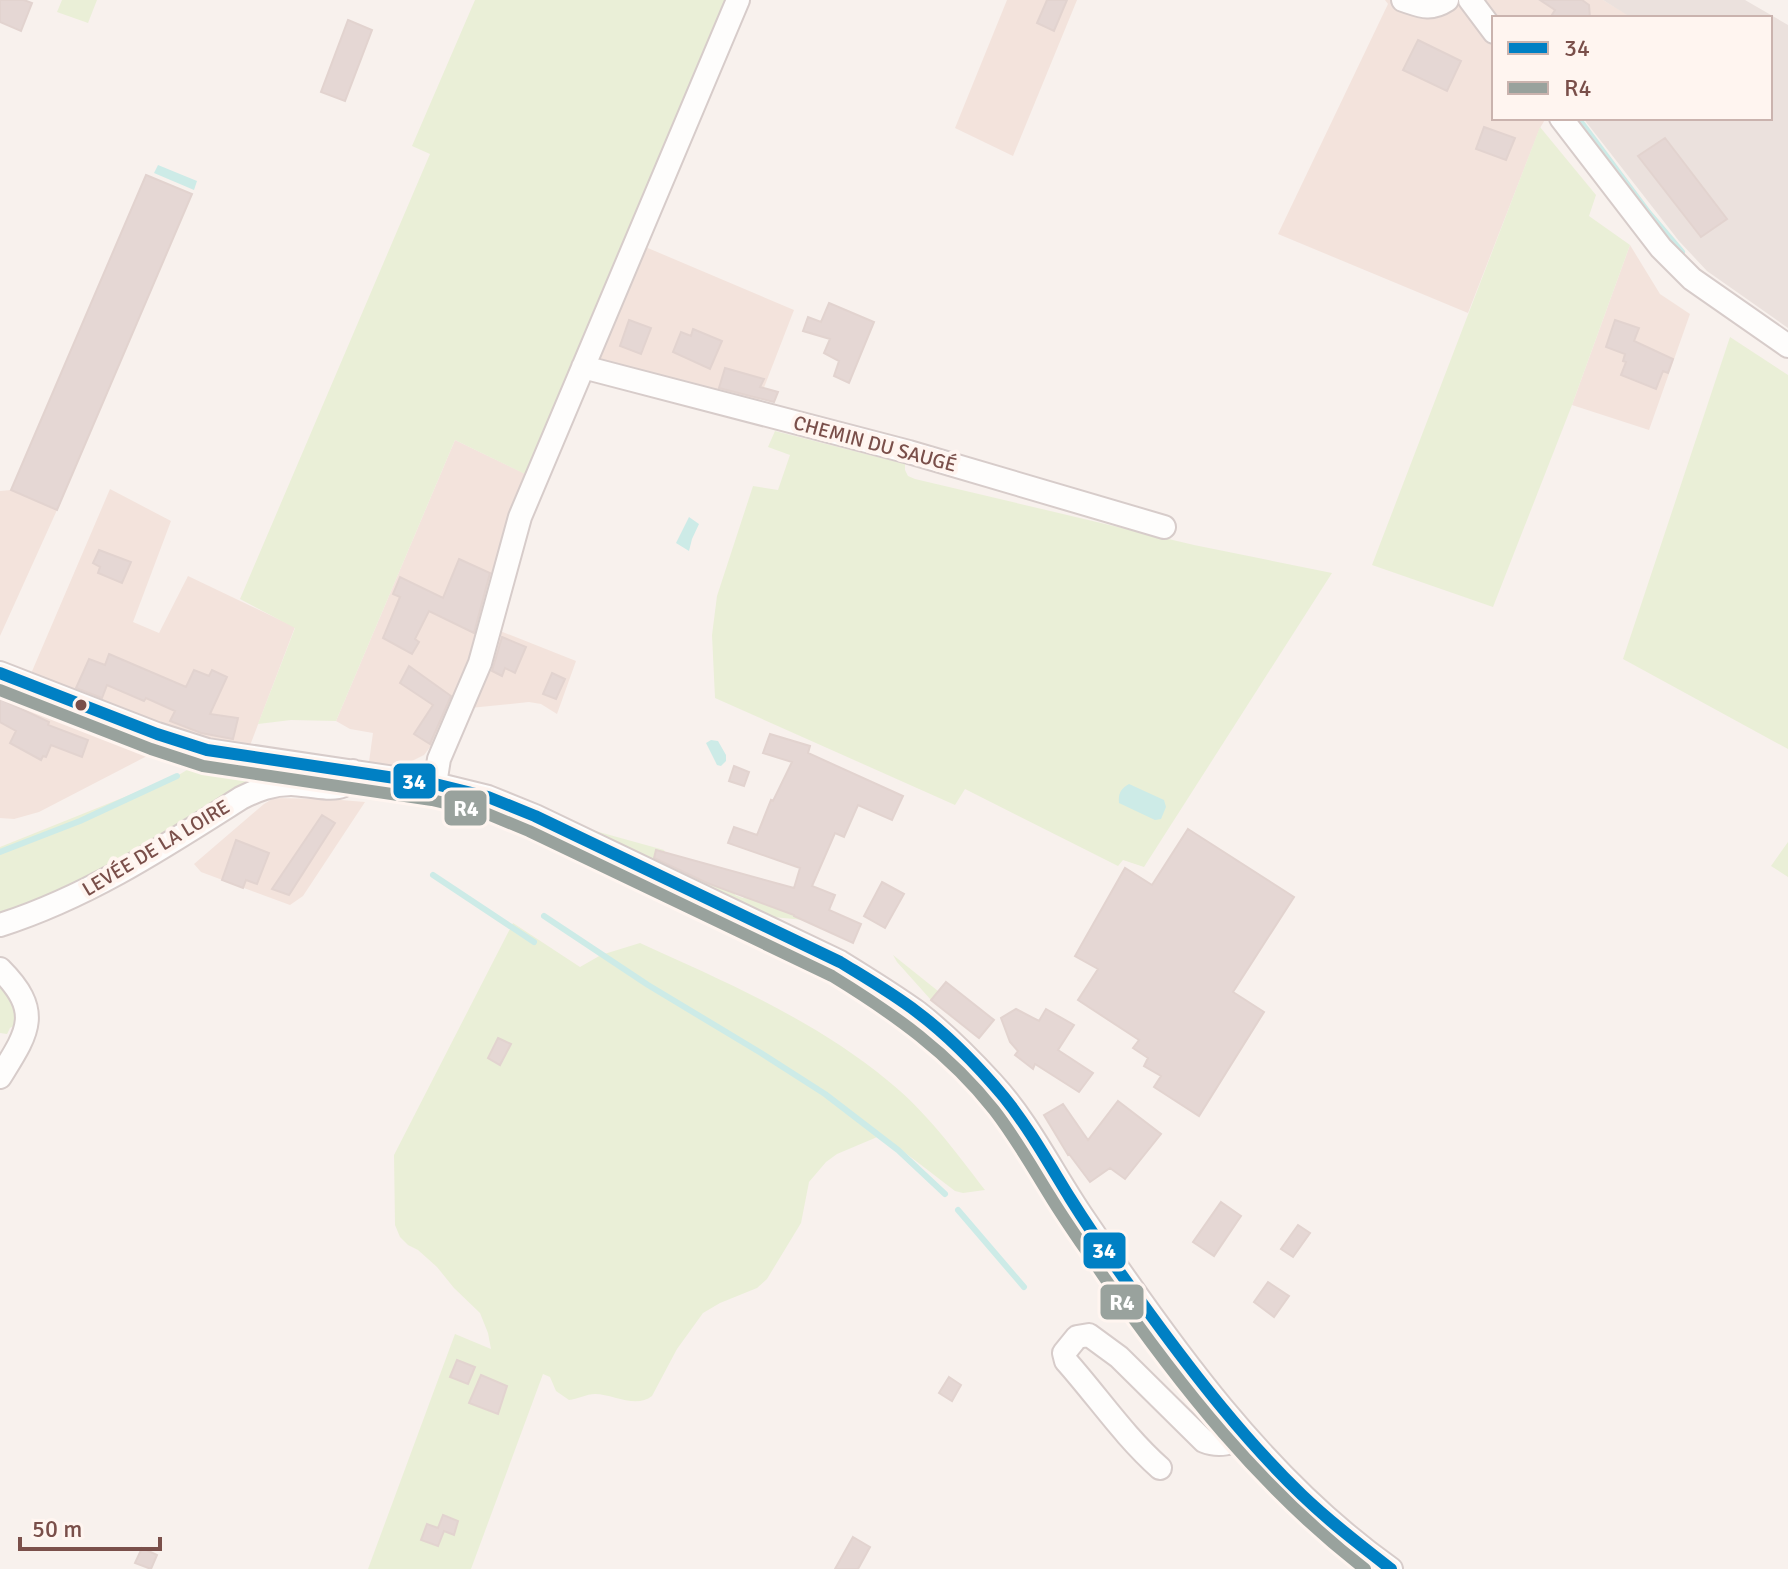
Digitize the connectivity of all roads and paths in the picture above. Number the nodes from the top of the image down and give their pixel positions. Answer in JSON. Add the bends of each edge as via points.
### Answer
{"nodes":[{"id":1,"x":738,"y":0,"type":"edge"},
{"id":2,"x":1403,"y":0,"type":"edge"},
{"id":3,"x":1447,"y":0,"type":"edge"},
{"id":4,"x":1470,"y":0,"type":"edge"},
{"id":5,"x":1492,"y":29,"type":"edge"},
{"id":6,"x":1563,"y":120,"type":"edge"},
{"id":7,"x":1788,"y":346,"type":"edge"},
{"id":8,"x":583,"y":367,"type":"junction"},
{"id":9,"x":1164,"y":527,"type":"dead end"},
{"id":10,"x":0,"y":673,"type":"edge"},
{"id":11,"x":353,"y":771,"type":"junction"},
{"id":12,"x":435,"y":784,"type":"junction"},
{"id":13,"x":0,"y":925,"type":"edge"},
{"id":14,"x":0,"y":969,"type":"edge"},
{"id":15,"x":0,"y":1077,"type":"edge"},
{"id":16,"x":1246,"y":1437,"type":"junction"},
{"id":17,"x":1160,"y":1468,"type":"dead end"},
{"id":18,"x":1391,"y":1569,"type":"edge"}],
"edges":[{"from":1,"to":8,"type":"street"},
{"from":2,"to":3,"type":"street","via":[[1429,8]]},
{"from":4,"to":5,"type":"street"},
{"from":6,"to":7,"type":"street","via":[[1661,248],[1692,279]]},
{"from":8,"to":9,"type":"street","name":"CHEMIN DU SAUGÉ","via":[[909,452]]},
{"from":8,"to":12,"type":"street","via":[[520,517],[480,663],[439,759]]},
{"from":10,"to":11,"type":"street","via":[[207,750]]},
{"from":11,"to":12,"type":"street"},
{"from":11,"to":13,"type":"street","name":"LEVÉE DE LA LOIRE","via":[[344,785],[334,788],[288,784],[258,789],[101,884]]},
{"from":12,"to":16,"type":"street","via":[[488,797],[543,820],[840,962],[919,1013],[1012,1108],[1110,1258]]},
{"from":14,"to":15,"type":"street","via":[[27,1009],[25,1034]]},
{"from":16,"to":17,"type":"street","via":[[1226,1444],[1204,1441],[1119,1357],[1089,1335],[1077,1337],[1064,1353],[1066,1361]]},
{"from":16,"to":18,"type":"street","via":[[1330,1522]]}]}
